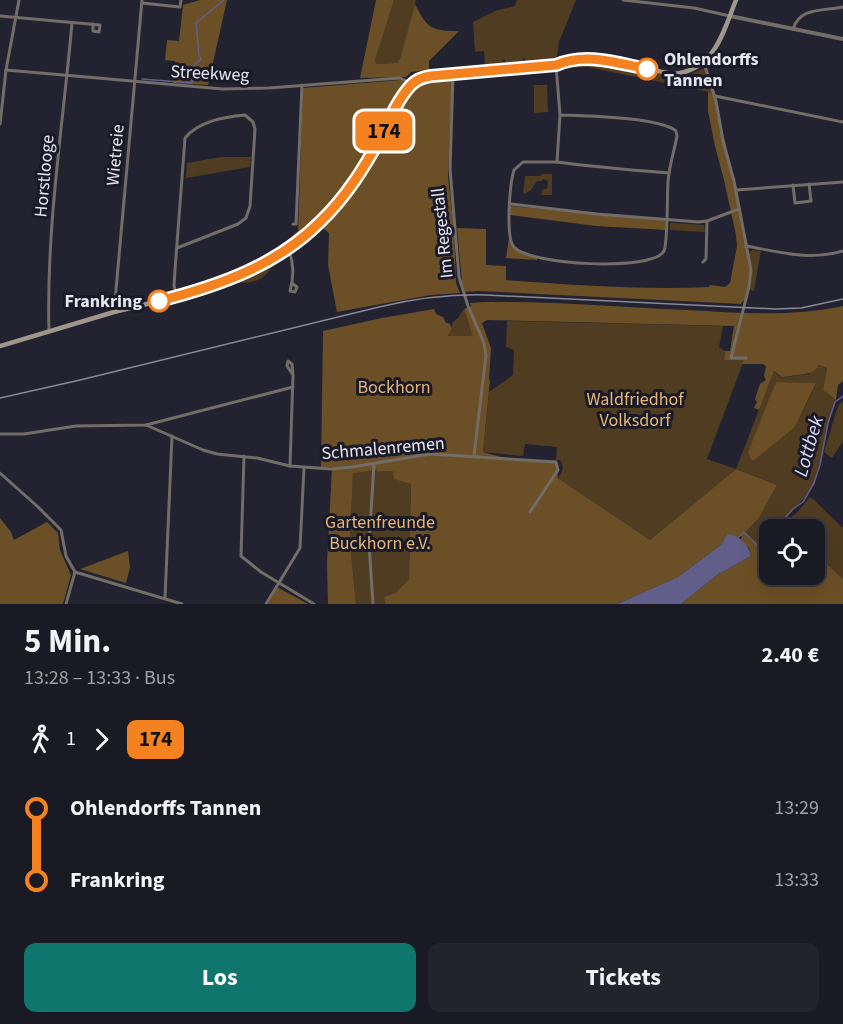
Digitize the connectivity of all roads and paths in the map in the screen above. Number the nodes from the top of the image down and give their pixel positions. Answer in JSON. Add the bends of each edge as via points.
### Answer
{"nodes":[{"id":1,"x":19,"y":0,"type":"edge"},
{"id":2,"x":182,"y":0,"type":"edge"},
{"id":3,"x":623,"y":0,"type":"edge"},
{"id":4,"x":736,"y":0,"type":"edge"},
{"id":5,"x":142,"y":2,"type":"edge"},
{"id":6,"x":843,"y":7,"type":"edge"},
{"id":7,"x":0,"y":16,"type":"edge"},
{"id":8,"x":730,"y":16,"type":"junction"},
{"id":9,"x":15,"y":18,"type":"junction"},
{"id":10,"x":72,"y":23,"type":"junction"},
{"id":11,"x":93,"y":24,"type":"dead end"},
{"id":12,"x":793,"y":29,"type":"junction"},
{"id":13,"x":843,"y":39,"type":"edge"},
{"id":14,"x":704,"y":63,"type":"junction"},
{"id":15,"x":556,"y":65,"type":"junction"},
{"id":16,"x":6,"y":70,"type":"junction"},
{"id":17,"x":453,"y":74,"type":"junction"},
{"id":18,"x":67,"y":76,"type":"junction"},
{"id":19,"x":135,"y":81,"type":"junction"},
{"id":20,"x":412,"y":84,"type":"junction"},
{"id":21,"x":302,"y":85,"type":"junction"},
{"id":22,"x":715,"y":96,"type":"junction"},
{"id":23,"x":560,"y":115,"type":"junction"},
{"id":24,"x":843,"y":122,"type":"edge"},
{"id":25,"x":0,"y":124,"type":"edge"},
{"id":26,"x":557,"y":162,"type":"junction"},
{"id":27,"x":669,"y":173,"type":"junction"},
{"id":28,"x":843,"y":182,"type":"edge"},
{"id":29,"x":809,"y":184,"type":"junction"},
{"id":30,"x":793,"y":185,"type":"junction"},
{"id":31,"x":736,"y":190,"type":"junction"},
{"id":32,"x":511,"y":204,"type":"junction"},
{"id":33,"x":740,"y":209,"type":"junction"},
{"id":34,"x":666,"y":219,"type":"junction"},
{"id":35,"x":707,"y":221,"type":"junction"},
{"id":36,"x":293,"y":224,"type":"dead end"},
{"id":37,"x":746,"y":246,"type":"junction"},
{"id":38,"x":177,"y":248,"type":"junction"},
{"id":39,"x":288,"y":249,"type":"junction"},
{"id":40,"x":843,"y":251,"type":"edge"},
{"id":41,"x":703,"y":262,"type":"dead end"},
{"id":42,"x":293,"y":284,"type":"dead end"},
{"id":43,"x":177,"y":297,"type":"junction"},
{"id":44,"x":114,"y":312,"type":"junction"},
{"id":45,"x":49,"y":332,"type":"junction"},
{"id":46,"x":0,"y":346,"type":"edge"},
{"id":47,"x":746,"y":358,"type":"dead end"},
{"id":48,"x":293,"y":375,"type":"dead end"},
{"id":49,"x":293,"y":387,"type":"junction"},
{"id":50,"x":147,"y":425,"type":"junction"},
{"id":51,"x":0,"y":434,"type":"edge"},
{"id":52,"x":172,"y":436,"type":"junction"},
{"id":53,"x":244,"y":456,"type":"junction"},
{"id":54,"x":474,"y":456,"type":"junction"},
{"id":55,"x":374,"y":464,"type":"junction"},
{"id":56,"x":290,"y":466,"type":"junction"},
{"id":57,"x":304,"y":468,"type":"junction"},
{"id":58,"x":0,"y":473,"type":"edge"},
{"id":59,"x":530,"y":512,"type":"dead end"},
{"id":60,"x":75,"y":572,"type":"junction"},
{"id":61,"x":279,"y":583,"type":"junction"},
{"id":62,"x":165,"y":598,"type":"junction"},
{"id":63,"x":66,"y":604,"type":"edge"},
{"id":64,"x":182,"y":604,"type":"edge"},
{"id":65,"x":266,"y":604,"type":"edge"},
{"id":66,"x":314,"y":604,"type":"edge"},
{"id":67,"x":374,"y":604,"type":"edge"}],
"edges":[{"from":1,"to":9,"type":"street"},
{"from":2,"to":5,"type":"street","via":[[180,7]]},
{"from":3,"to":8,"type":"street"},
{"from":4,"to":8,"type":"main road"},
{"from":5,"to":19,"type":"street","name":"Wietreie"},
{"from":6,"to":12,"type":"street","via":[[802,14]]},
{"from":7,"to":9,"type":"street"},
{"from":8,"to":12,"type":"street"},
{"from":8,"to":14,"type":"main road"},
{"from":9,"to":10,"type":"street"},
{"from":9,"to":16,"type":"street"},
{"from":10,"to":11,"type":"street"},
{"from":10,"to":18,"type":"street","name":"Horstlooge"},
{"from":12,"to":13,"type":"street"},
{"from":14,"to":15,"type":"main road","via":[[689,72],[673,74],[592,58]]},
{"from":14,"to":22,"type":"street"},
{"from":15,"to":17,"type":"main road"},
{"from":15,"to":23,"type":"street"},
{"from":16,"to":18,"type":"street","name":"Streekweg"},
{"from":16,"to":25,"type":"street"},
{"from":17,"to":20,"type":"main road","via":[[428,76]]},
{"from":17,"to":54,"type":"street","name":"Im Regestall","via":[[450,169],[461,286],[486,355]]},
{"from":18,"to":19,"type":"street","name":"Streekweg"},
{"from":18,"to":45,"type":"street","name":"Horstlooge","via":[[56,177]]},
{"from":19,"to":21,"type":"street","name":"Streekweg","via":[[223,89]]},
{"from":19,"to":44,"type":"street","name":"Wietreie"},
{"from":20,"to":21,"type":"street","name":"Streekweg","via":[[397,78]]},
{"from":20,"to":39,"type":"main road","via":[[347,192]]},
{"from":21,"to":36,"type":"street"},
{"from":22,"to":24,"type":"street"},
{"from":22,"to":31,"type":"street"},
{"from":23,"to":26,"type":"street"},
{"from":23,"to":27,"type":"street","via":[[631,119],[671,127],[677,134]]},
{"from":26,"to":27,"type":"street"},
{"from":26,"to":32,"type":"street","via":[[526,162],[517,166]]},
{"from":27,"to":34,"type":"street"},
{"from":28,"to":29,"type":"street"},
{"from":29,"to":30,"type":"street"},
{"from":29,"to":30,"type":"street","via":[[811,201],[795,203]]},
{"from":30,"to":31,"type":"street"},
{"from":31,"to":33,"type":"street"},
{"from":32,"to":34,"type":"street"},
{"from":32,"to":34,"type":"street","via":[[512,245],[520,252],[560,261],[646,261],[660,255],[665,247]]},
{"from":33,"to":35,"type":"street"},
{"from":33,"to":37,"type":"street"},
{"from":34,"to":35,"type":"street"},
{"from":35,"to":41,"type":"street"},
{"from":37,"to":40,"type":"street","via":[[803,256]]},
{"from":37,"to":47,"type":"street","via":[[751,270],[731,358]]},
{"from":38,"to":38,"type":"street","via":[[246,218],[255,129],[254,122],[245,116],[202,124],[185,138]]},
{"from":38,"to":43,"type":"street"},
{"from":39,"to":42,"type":"street"},
{"from":39,"to":43,"type":"main road","via":[[267,263]]},
{"from":43,"to":44,"type":"main road"},
{"from":44,"to":45,"type":"main road"},
{"from":45,"to":46,"type":"main road"},
{"from":48,"to":49,"type":"street"},
{"from":49,"to":50,"type":"street"},
{"from":49,"to":56,"type":"street"},
{"from":50,"to":51,"type":"street","via":[[76,426]]},
{"from":50,"to":52,"type":"street","name":"Schmalenremen"},
{"from":52,"to":53,"type":"street","name":"Schmalenremen","via":[[217,454]]},
{"from":52,"to":62,"type":"street"},
{"from":53,"to":56,"type":"street","name":"Schmalenremen"},
{"from":53,"to":61,"type":"street","via":[[241,556]]},
{"from":54,"to":55,"type":"street","name":"Schmalenremen","via":[[430,454]]},
{"from":54,"to":59,"type":"street","name":"Schmalenremen","via":[[556,462],[557,471]]},
{"from":55,"to":57,"type":"street","name":"Schmalenremen"},
{"from":55,"to":67,"type":"street","via":[[369,544]]},
{"from":56,"to":57,"type":"street","name":"Schmalenremen"},
{"from":57,"to":61,"type":"street","via":[[300,548]]},
{"from":58,"to":60,"type":"street","via":[[61,530],[66,556]]},
{"from":60,"to":62,"type":"street"},
{"from":60,"to":63,"type":"street"},
{"from":61,"to":65,"type":"street"},
{"from":61,"to":66,"type":"street"},
{"from":62,"to":64,"type":"street"}]}
